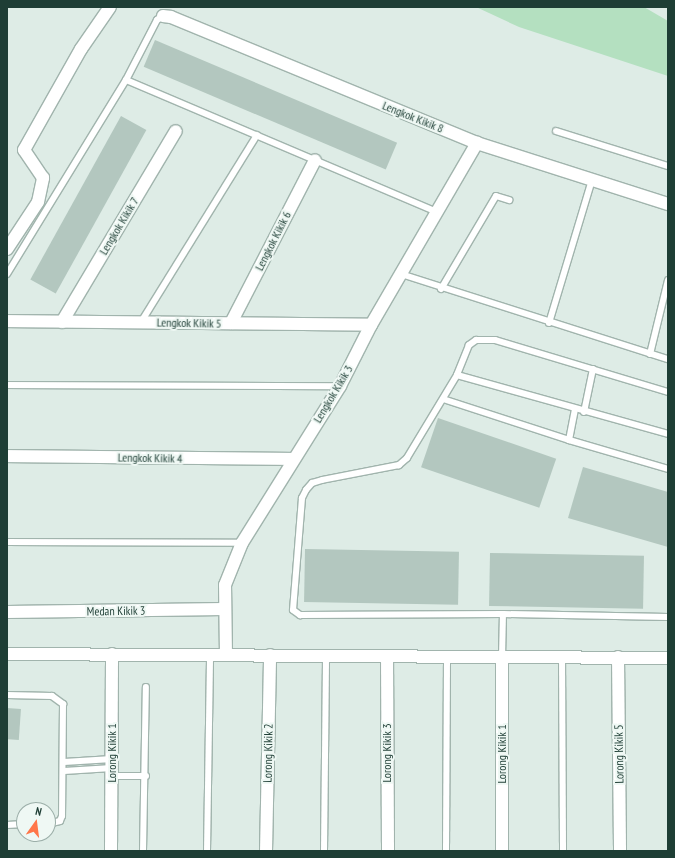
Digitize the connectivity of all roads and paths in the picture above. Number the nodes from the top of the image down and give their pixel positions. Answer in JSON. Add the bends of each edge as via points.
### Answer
{"nodes":[{"id":1,"x":110,"y":7,"type":"edge"},
{"id":2,"x":163,"y":16,"type":"joint"},
{"id":3,"x":126,"y":80,"type":"junction"},
{"id":4,"x":176,"y":131,"type":"dead end"},
{"id":5,"x":556,"y":131,"type":"dead end"},
{"id":6,"x":257,"y":135,"type":"junction"},
{"id":7,"x":477,"y":143,"type":"junction"},
{"id":8,"x":315,"y":160,"type":"junction"},
{"id":9,"x":668,"y":166,"type":"edge"},
{"id":10,"x":592,"y":180,"type":"junction"},
{"id":11,"x":509,"y":200,"type":"dead end"},
{"id":12,"x":668,"y":204,"type":"edge"},
{"id":13,"x":437,"y":212,"type":"junction"},
{"id":14,"x":7,"y":249,"type":"edge"},
{"id":15,"x":7,"y":274,"type":"edge"},
{"id":16,"x":401,"y":274,"type":"junction"},
{"id":17,"x":668,"y":280,"type":"edge"},
{"id":18,"x":441,"y":289,"type":"junction"},
{"id":19,"x":7,"y":321,"type":"edge"},
{"id":20,"x":62,"y":322,"type":"junction"},
{"id":21,"x":141,"y":322,"type":"junction"},
{"id":22,"x":231,"y":323,"type":"junction"},
{"id":23,"x":549,"y":323,"type":"junction"},
{"id":24,"x":371,"y":325,"type":"junction"},
{"id":25,"x":650,"y":354,"type":"junction"},
{"id":26,"x":668,"y":359,"type":"edge"},
{"id":27,"x":593,"y":369,"type":"junction"},
{"id":28,"x":457,"y":376,"type":"junction"},
{"id":29,"x":7,"y":384,"type":"edge"},
{"id":30,"x":340,"y":386,"type":"junction"},
{"id":31,"x":668,"y":392,"type":"edge"},
{"id":32,"x":443,"y":399,"type":"junction"},
{"id":33,"x":575,"y":410,"type":"junction"},
{"id":34,"x":584,"y":412,"type":"junction"},
{"id":35,"x":668,"y":434,"type":"edge"},
{"id":36,"x":569,"y":440,"type":"junction"},
{"id":37,"x":7,"y":456,"type":"edge"},
{"id":38,"x":292,"y":459,"type":"junction"},
{"id":39,"x":668,"y":469,"type":"edge"},
{"id":40,"x":7,"y":542,"type":"edge"},
{"id":41,"x":242,"y":543,"type":"junction"},
{"id":42,"x":224,"y":609,"type":"junction"},
{"id":43,"x":7,"y":612,"type":"edge"},
{"id":44,"x":503,"y":614,"type":"junction"},
{"id":45,"x":668,"y":617,"type":"edge"},
{"id":46,"x":7,"y":654,"type":"edge"},
{"id":47,"x":112,"y":654,"type":"junction"},
{"id":48,"x":210,"y":655,"type":"junction"},
{"id":49,"x":226,"y":655,"type":"junction"},
{"id":50,"x":270,"y":655,"type":"junction"},
{"id":51,"x":326,"y":656,"type":"junction"},
{"id":52,"x":387,"y":656,"type":"junction"},
{"id":53,"x":447,"y":656,"type":"junction"},
{"id":54,"x":502,"y":656,"type":"junction"},
{"id":55,"x":562,"y":657,"type":"junction"},
{"id":56,"x":618,"y":657,"type":"junction"},
{"id":57,"x":668,"y":658,"type":"edge"},
{"id":58,"x":146,"y":687,"type":"dead end"},
{"id":59,"x":7,"y":695,"type":"edge"},
{"id":60,"x":64,"y":762,"type":"junction"},
{"id":61,"x":112,"y":768,"type":"junction"},
{"id":62,"x":64,"y":771,"type":"junction"},
{"id":63,"x":146,"y":776,"type":"junction"},
{"id":64,"x":56,"y":822,"type":"edge"},
{"id":65,"x":112,"y":851,"type":"edge"},
{"id":66,"x":143,"y":851,"type":"edge"},
{"id":67,"x":207,"y":851,"type":"edge"},
{"id":68,"x":266,"y":851,"type":"edge"},
{"id":69,"x":324,"y":851,"type":"edge"},
{"id":70,"x":388,"y":851,"type":"edge"},
{"id":71,"x":446,"y":851,"type":"edge"},
{"id":72,"x":502,"y":851,"type":"edge"},
{"id":73,"x":563,"y":851,"type":"edge"},
{"id":74,"x":620,"y":851,"type":"edge"}],
"edges":[{"from":1,"to":14,"type":"street","via":[[81,49],[24,150],[43,178],[38,202]]},
{"from":2,"to":3,"type":"lane","via":[[157,20]]},
{"from":2,"to":7,"type":"street","name":"Lengkok Kikik 8","via":[[171,17]]},
{"from":3,"to":6,"type":"lane"},
{"from":3,"to":15,"type":"lane"},
{"from":4,"to":20,"type":"street","name":"Lengkok Kikik 7"},
{"from":5,"to":9,"type":"lane"},
{"from":6,"to":8,"type":"lane"},
{"from":6,"to":21,"type":"lane"},
{"from":7,"to":10,"type":"street","name":"Lengkok Kikik 8"},
{"from":7,"to":13,"type":"street","name":"Lengkok Kikik 3"},
{"from":8,"to":13,"type":"lane"},
{"from":8,"to":22,"type":"street","name":"Lengkok Kikik 6"},
{"from":10,"to":12,"type":"street","name":"Lengkok Kikik 8"},
{"from":10,"to":23,"type":"lane"},
{"from":11,"to":18,"type":"lane","via":[[496,196]]},
{"from":13,"to":16,"type":"street","name":"Lengkok Kikik 3"},
{"from":16,"to":18,"type":"lane"},
{"from":16,"to":24,"type":"street","name":"Lengkok Kikik 3"},
{"from":17,"to":25,"type":"lane"},
{"from":18,"to":23,"type":"lane"},
{"from":19,"to":20,"type":"street","name":"Lengkok Kikik 5"},
{"from":20,"to":21,"type":"street","name":"Lengkok Kikik 5"},
{"from":21,"to":22,"type":"street","name":"Lengkok Kikik 5"},
{"from":22,"to":24,"type":"street","name":"Lengkok Kikik 5"},
{"from":23,"to":25,"type":"lane"},
{"from":24,"to":30,"type":"street","name":"Lengkok Kikik 3"},
{"from":25,"to":26,"type":"lane"},
{"from":27,"to":28,"type":"lane","via":[[484,338],[469,345]]},
{"from":27,"to":31,"type":"lane"},
{"from":27,"to":34,"type":"lane"},
{"from":28,"to":32,"type":"lane"},
{"from":28,"to":33,"type":"lane"},
{"from":29,"to":30,"type":"lane"},
{"from":30,"to":38,"type":"street","name":"Lengkok Kikik 3"},
{"from":32,"to":36,"type":"lane"},
{"from":32,"to":44,"type":"lane","via":[[407,458],[399,465],[322,480],[306,490],[302,498],[293,610],[300,615]]},
{"from":33,"to":34,"type":"lane"},
{"from":33,"to":36,"type":"lane"},
{"from":34,"to":35,"type":"lane"},
{"from":36,"to":39,"type":"lane"},
{"from":37,"to":38,"type":"street","name":"Lengkok Kikik 4"},
{"from":38,"to":41,"type":"street","name":"Lengkok Kikik 3"},
{"from":40,"to":41,"type":"lane"},
{"from":41,"to":42,"type":"street","name":"Lengkok Kikik 3","via":[[225,585]]},
{"from":42,"to":43,"type":"street","name":"Medan Kikik 3"},
{"from":42,"to":49,"type":"street","name":"Lengkok Kikik 3"},
{"from":44,"to":45,"type":"lane"},
{"from":44,"to":54,"type":"lane"},
{"from":46,"to":47,"type":"street"},
{"from":47,"to":48,"type":"street"},
{"from":47,"to":61,"type":"street","name":"Lorong Kikik 1"},
{"from":48,"to":49,"type":"street"},
{"from":48,"to":67,"type":"lane"},
{"from":49,"to":50,"type":"street"},
{"from":50,"to":51,"type":"street"},
{"from":50,"to":68,"type":"street","name":"Lorong Kikik 2"},
{"from":51,"to":52,"type":"street"},
{"from":51,"to":69,"type":"lane"},
{"from":52,"to":53,"type":"street"},
{"from":52,"to":70,"type":"street","name":"Lorong Kikik 3"},
{"from":53,"to":54,"type":"street"},
{"from":53,"to":71,"type":"lane"},
{"from":54,"to":55,"type":"street"},
{"from":54,"to":72,"type":"street","name":"Lorong Kikik 1"},
{"from":55,"to":56,"type":"street"},
{"from":55,"to":73,"type":"lane"},
{"from":56,"to":57,"type":"street"},
{"from":56,"to":74,"type":"street","name":"Lorong Kikik 5"},
{"from":58,"to":63,"type":"lane"},
{"from":59,"to":60,"type":"lane","via":[[52,696],[61,701]]},
{"from":60,"to":61,"type":"lane"},
{"from":60,"to":62,"type":"lane"},
{"from":61,"to":62,"type":"lane"},
{"from":61,"to":63,"type":"lane"},
{"from":61,"to":65,"type":"street","name":"Lorong Kikik 1"},
{"from":62,"to":64,"type":"lane","via":[[62,816],[60,821]]},
{"from":63,"to":66,"type":"lane"}]}
